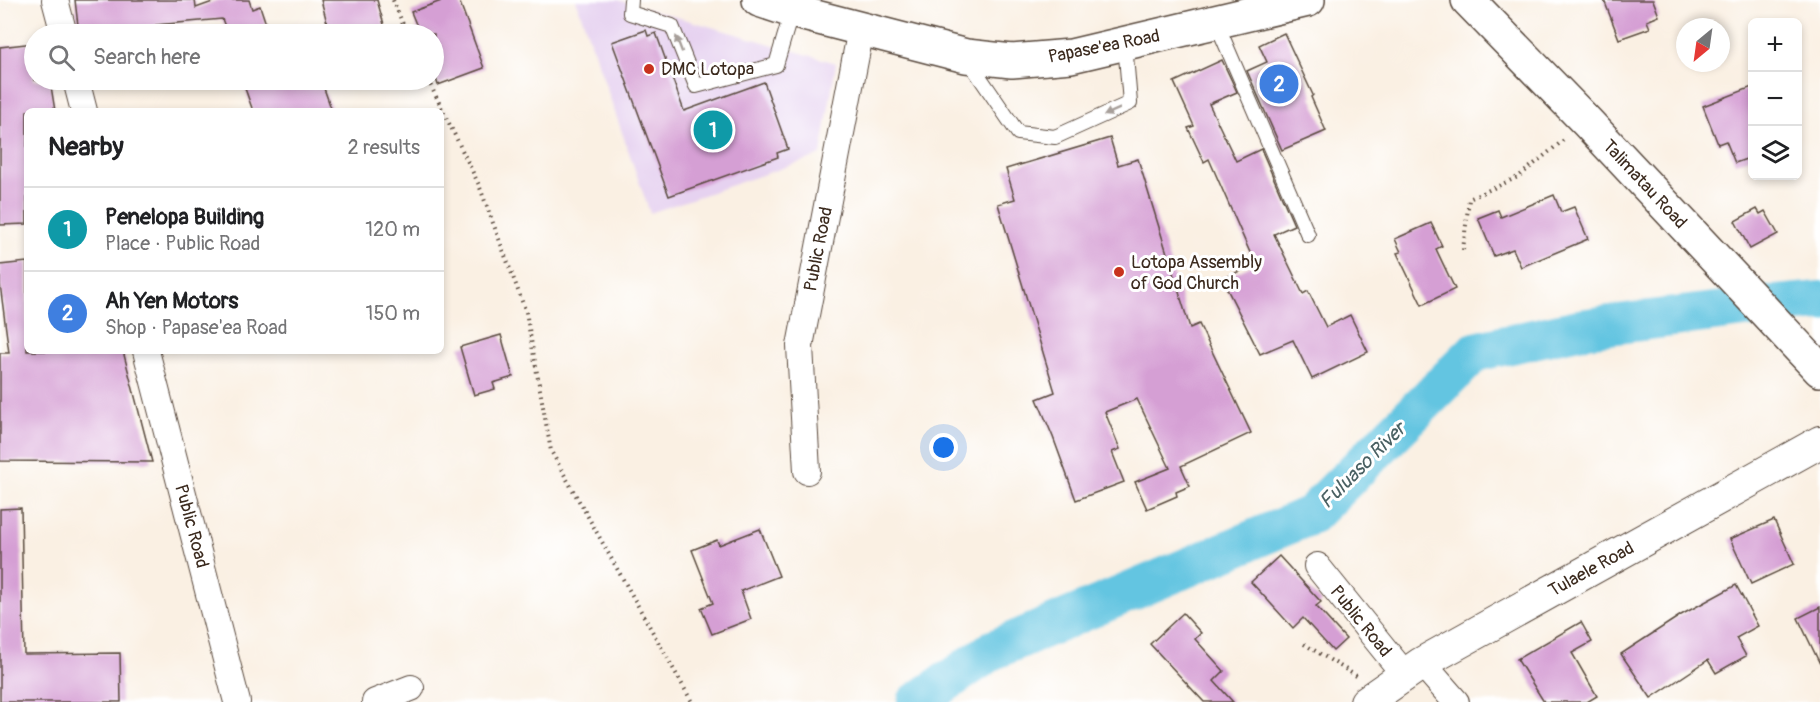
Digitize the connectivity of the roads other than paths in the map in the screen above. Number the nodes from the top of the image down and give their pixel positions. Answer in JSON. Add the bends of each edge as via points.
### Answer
{"nodes":[{"id":1,"x":55,"y":0,"type":"edge"},
{"id":2,"x":631,"y":0,"type":"edge"},
{"id":3,"x":759,"y":0,"type":"edge"},
{"id":4,"x":1308,"y":0,"type":"edge"},
{"id":5,"x":1468,"y":0,"type":"edge"},
{"id":6,"x":792,"y":11,"type":"junction"},
{"id":7,"x":1216,"y":22,"type":"junction"},
{"id":8,"x":61,"y":24,"type":"edge"},
{"id":9,"x":861,"y":29,"type":"junction"},
{"id":10,"x":1125,"y":44,"type":"junction"},
{"id":11,"x":966,"y":56,"type":"junction"},
{"id":12,"x":79,"y":90,"type":"edge"},
{"id":13,"x":83,"y":108,"type":"edge"},
{"id":14,"x":1308,"y":235,"type":"dead end"},
{"id":15,"x":147,"y":354,"type":"edge"},
{"id":16,"x":1815,"y":364,"type":"edge"},
{"id":17,"x":1820,"y":442,"type":"edge"},
{"id":18,"x":807,"y":471,"type":"dead end"},
{"id":19,"x":1317,"y":566,"type":"dead end"},
{"id":20,"x":1394,"y":683,"type":"edge"},
{"id":21,"x":411,"y":688,"type":"dead end"},
{"id":22,"x":237,"y":702,"type":"edge"},
{"id":23,"x":375,"y":702,"type":"edge"},
{"id":24,"x":1456,"y":702,"type":"edge"}],
"edges":[{"from":1,"to":8,"type":"street"},
{"from":6,"to":2,"type":"lane","one_way":true,"via":[[776,65],[696,86],[672,26],[630,13]]},
{"from":3,"to":6,"type":"main road","name":"Papase'ea Road"},
{"from":4,"to":7,"type":"main road","name":"Papase'ea Road"},
{"from":5,"to":16,"type":"main road","name":"Talimatau Road"},
{"from":6,"to":9,"type":"main road","name":"Papase'ea Road"},
{"from":7,"to":10,"type":"main road","name":"Papase'ea Road"},
{"from":7,"to":14,"type":"lane"},
{"from":9,"to":11,"type":"main road","name":"Papase'ea Road"},
{"from":9,"to":18,"type":"street","name":"Public Road","via":[[800,346]]},
{"from":10,"to":11,"type":"main road","name":"Papase'ea Road","via":[[1071,56],[1012,61]]},
{"from":10,"to":11,"type":"lane","one_way":true,"via":[[1130,103],[1055,137],[1018,133]]},
{"from":12,"to":13,"type":"street"},
{"from":15,"to":22,"type":"street","name":"Public Road"},
{"from":17,"to":20,"type":"street","name":"Tulaele Road"},
{"from":19,"to":20,"type":"street","name":"Public Road"},
{"from":20,"to":24,"type":"street","name":"Public Road"},
{"from":21,"to":23,"type":"street"}]}
